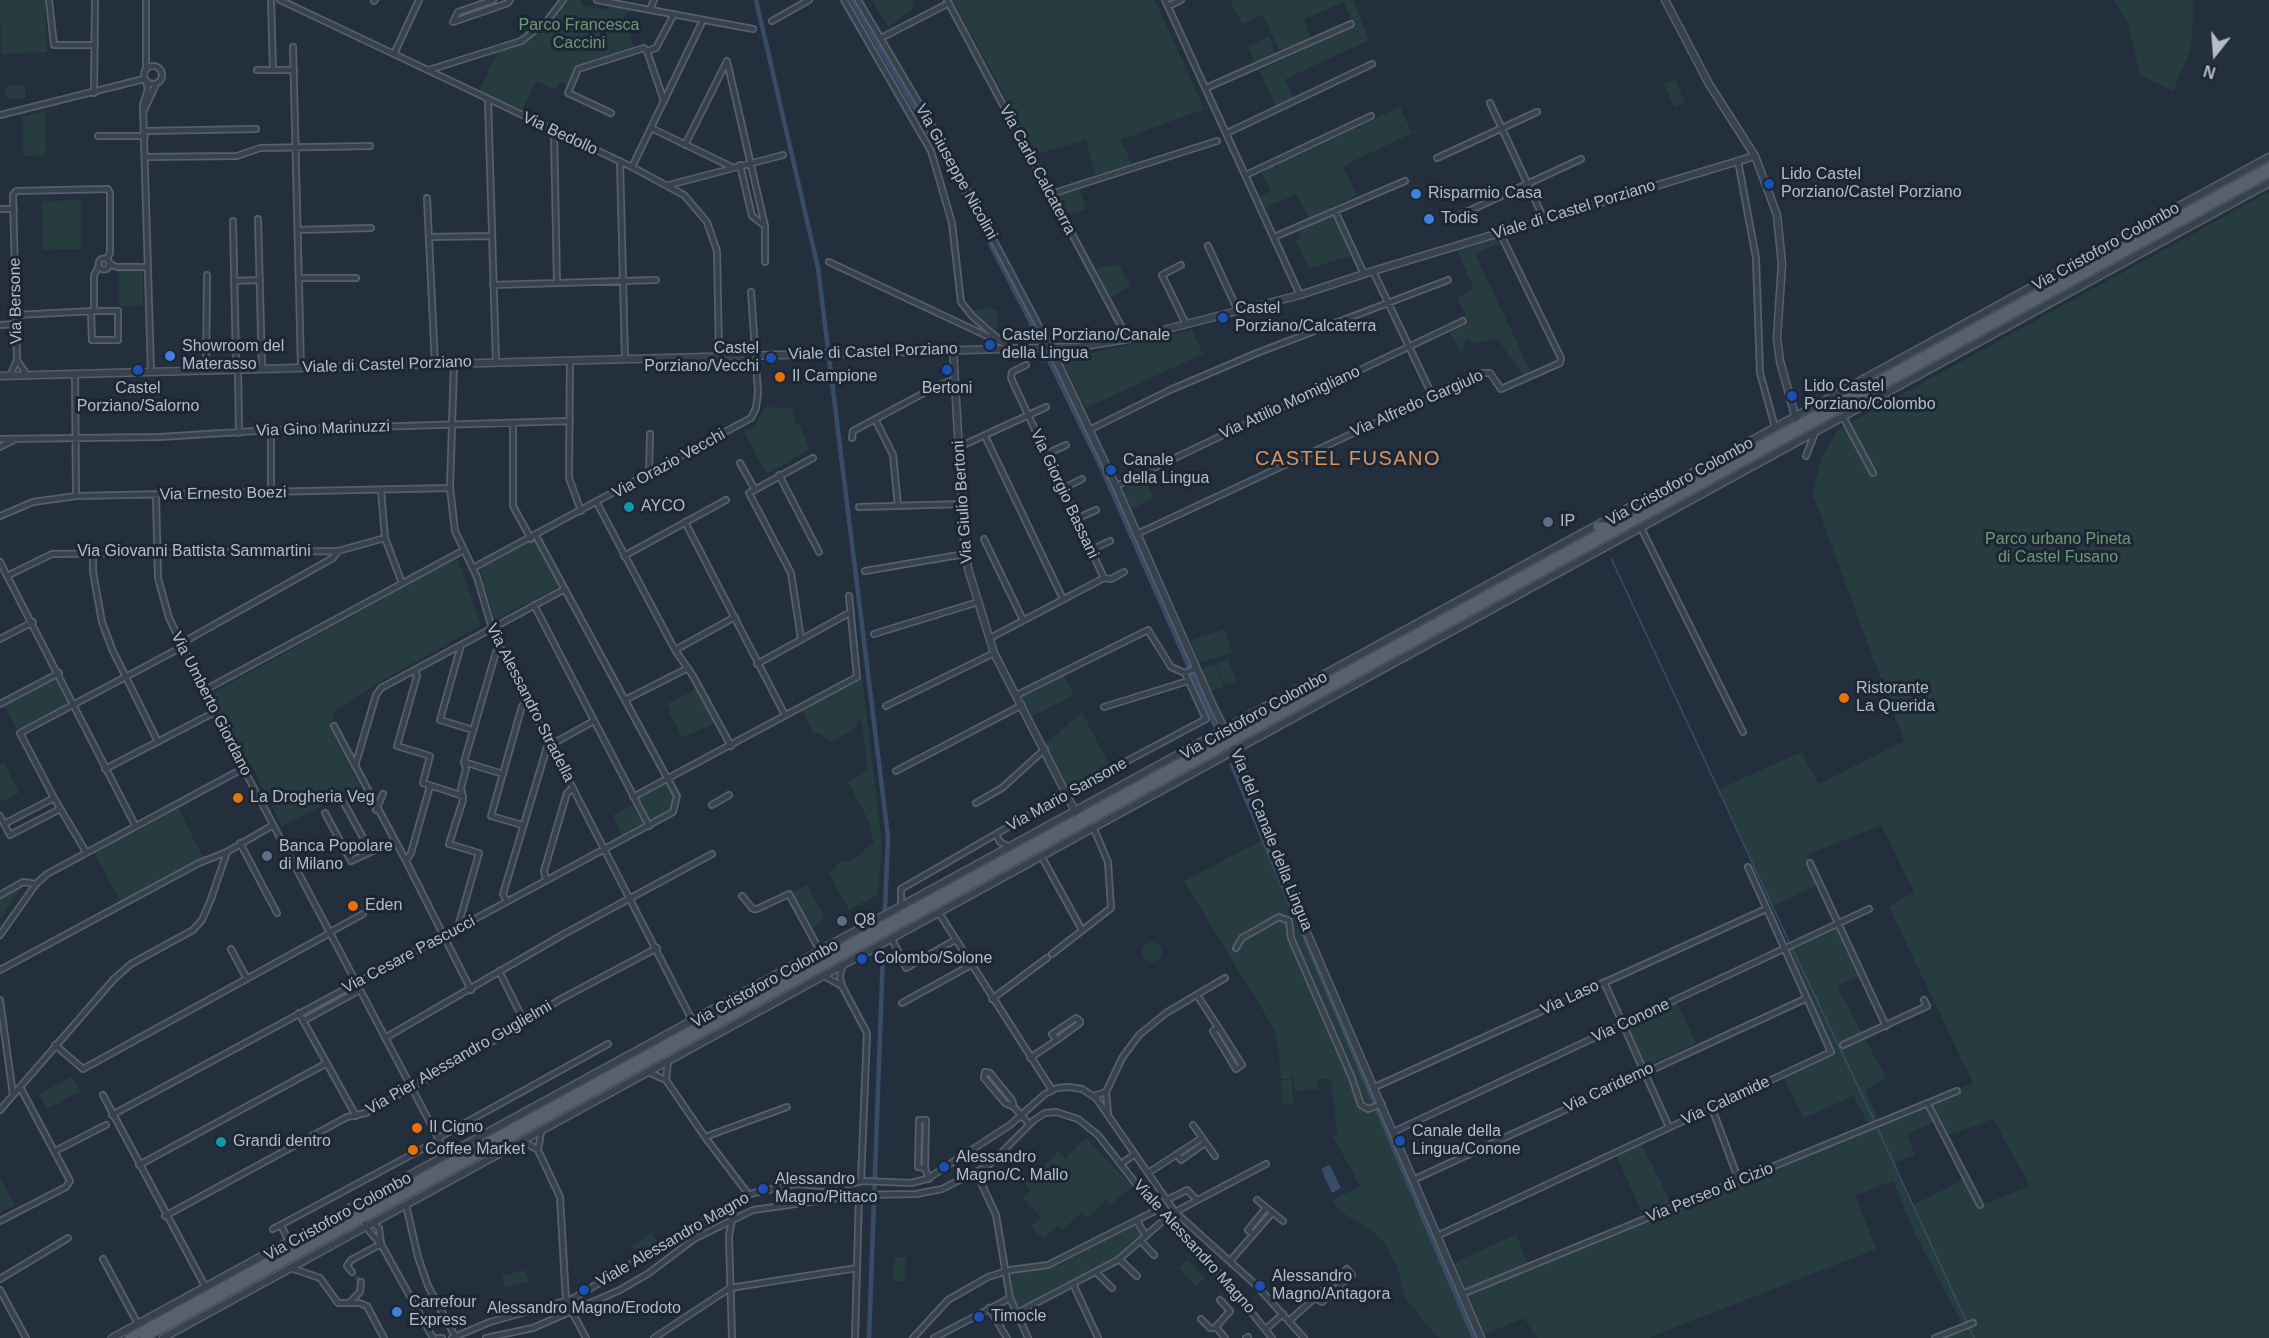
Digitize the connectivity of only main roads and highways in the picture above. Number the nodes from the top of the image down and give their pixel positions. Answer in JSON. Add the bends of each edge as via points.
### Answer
{"nodes":[{"id":1,"x":2269,"y":167,"type":"edge"},
{"id":2,"x":2269,"y":173,"type":"edge"},
{"id":3,"x":1797,"y":424,"type":"junction"},
{"id":4,"x":1597,"y":526,"type":"road end"},
{"id":5,"x":1611,"y":527,"type":"junction"},
{"id":6,"x":1314,"y":680,"type":"road end"},
{"id":7,"x":1325,"y":685,"type":"junction"},
{"id":8,"x":1230,"y":740,"type":"junction"},
{"id":9,"x":1079,"y":819,"type":"junction"},
{"id":10,"x":364,"y":1217,"type":"junction"},
{"id":11,"x":129,"y":1338,"type":"edge"},
{"id":12,"x":144,"y":1338,"type":"edge"}],
"edges":[{"from":1,"to":3,"type":"main road","name":"Via Cristoforo Colombo"},
{"from":2,"to":3,"type":"main road","name":"Via Cristoforo Colombo"},
{"from":3,"to":5,"type":"main road","name":"Via Cristoforo Colombo"},
{"from":3,"to":8,"type":"main road","name":"Via Cristoforo Colombo","via":[[1691,492]]},
{"from":4,"to":5,"type":"main road"},
{"from":5,"to":7,"type":"main road","name":"Via Cristoforo Colombo"},
{"from":6,"to":7,"type":"main road"},
{"from":7,"to":8,"type":"main road","name":"Via Cristoforo Colombo"},
{"from":8,"to":9,"type":"main road","name":"Via Cristoforo Colombo"},
{"from":8,"to":9,"type":"main road","name":"Via Cristoforo Colombo","via":[[1131,799]]},
{"from":9,"to":10,"type":"main road","name":"Via Cristoforo Colombo"},
{"from":9,"to":10,"type":"main road","name":"Via Cristoforo Colombo","via":[[471,1152]]},
{"from":10,"to":11,"type":"main road","name":"Via Cristoforo Colombo"},
{"from":10,"to":12,"type":"main road","name":"Via Cristoforo Colombo"}]}
